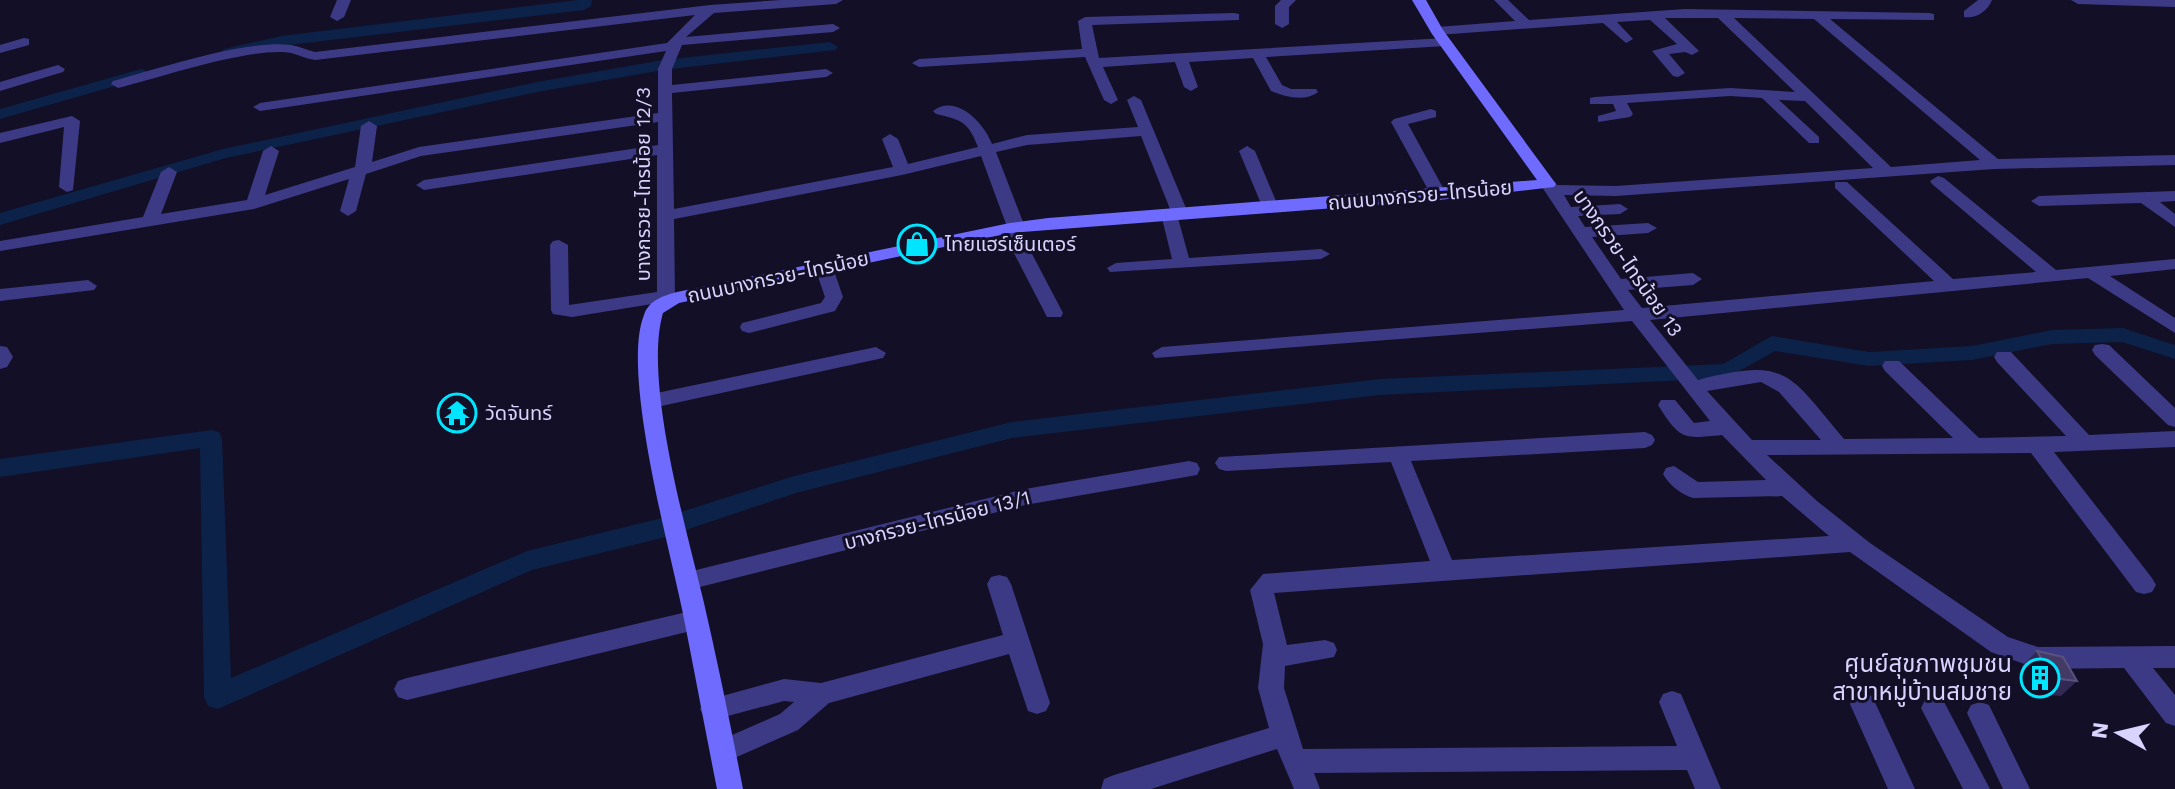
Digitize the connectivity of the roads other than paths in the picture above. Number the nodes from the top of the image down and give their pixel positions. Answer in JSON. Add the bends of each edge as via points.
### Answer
{"nodes":[{"id":1,"x":344,"y":0,"type":"edge"},
{"id":2,"x":836,"y":0,"type":"edge"},
{"id":3,"x":1289,"y":0,"type":"edge"},
{"id":4,"x":1419,"y":0,"type":"edge"},
{"id":5,"x":1501,"y":0,"type":"edge"},
{"id":6,"x":1985,"y":0,"type":"edge"},
{"id":7,"x":2078,"y":0,"type":"edge"},
{"id":8,"x":2175,"y":3,"type":"edge"},
{"id":9,"x":717,"y":4,"type":"edge"},
{"id":10,"x":1721,"y":13,"type":"junction"},
{"id":11,"x":1969,"y":14,"type":"dead end"},
{"id":12,"x":1653,"y":15,"type":"junction"},
{"id":13,"x":1817,"y":15,"type":"junction"},
{"id":14,"x":337,"y":17,"type":"dead end"},
{"id":15,"x":1234,"y":17,"type":"dead end"},
{"id":16,"x":1605,"y":17,"type":"junction"},
{"id":17,"x":1929,"y":17,"type":"dead end"},
{"id":18,"x":1524,"y":23,"type":"junction"},
{"id":19,"x":1282,"y":24,"type":"dead end"},
{"id":20,"x":833,"y":28,"type":"dead end"},
{"id":21,"x":1441,"y":36,"type":"junction"},
{"id":22,"x":1626,"y":39,"type":"dead end"},
{"id":23,"x":24,"y":42,"type":"dead end"},
{"id":24,"x":673,"y":44,"type":"junction"},
{"id":25,"x":0,"y":49,"type":"edge"},
{"id":26,"x":1257,"y":53,"type":"junction"},
{"id":27,"x":1180,"y":57,"type":"junction"},
{"id":28,"x":1092,"y":58,"type":"junction"},
{"id":29,"x":919,"y":63,"type":"dead end"},
{"id":30,"x":58,"y":69,"type":"dead end"},
{"id":31,"x":826,"y":73,"type":"dead end"},
{"id":32,"x":1678,"y":73,"type":"dead end"},
{"id":33,"x":118,"y":84,"type":"dead end"},
{"id":34,"x":0,"y":87,"type":"edge"},
{"id":35,"x":1191,"y":87,"type":"dead end"},
{"id":36,"x":663,"y":90,"type":"junction"},
{"id":37,"x":1311,"y":92,"type":"dead end"},
{"id":38,"x":1768,"y":97,"type":"junction"},
{"id":39,"x":1808,"y":97,"type":"junction"},
{"id":40,"x":1111,"y":100,"type":"dead end"},
{"id":41,"x":1134,"y":100,"type":"dead end"},
{"id":42,"x":1618,"y":100,"type":"junction"},
{"id":43,"x":1595,"y":101,"type":"dead end"},
{"id":44,"x":260,"y":107,"type":"dead end"},
{"id":45,"x":941,"y":111,"type":"dead end"},
{"id":46,"x":1431,"y":114,"type":"dead end"},
{"id":47,"x":663,"y":117,"type":"junction"},
{"id":48,"x":1603,"y":119,"type":"dead end"},
{"id":49,"x":369,"y":126,"type":"dead end"},
{"id":50,"x":1147,"y":131,"type":"junction"},
{"id":51,"x":0,"y":138,"type":"edge"},
{"id":52,"x":890,"y":139,"type":"dead end"},
{"id":53,"x":1814,"y":140,"type":"dead end"},
{"id":54,"x":987,"y":148,"type":"junction"},
{"id":55,"x":663,"y":149,"type":"junction"},
{"id":56,"x":271,"y":151,"type":"dead end"},
{"id":57,"x":1247,"y":151,"type":"dead end"},
{"id":58,"x":2175,"y":160,"type":"edge"},
{"id":59,"x":1994,"y":164,"type":"junction"},
{"id":60,"x":361,"y":170,"type":"junction"},
{"id":61,"x":902,"y":170,"type":"junction"},
{"id":62,"x":169,"y":172,"type":"dead end"},
{"id":63,"x":1888,"y":173,"type":"junction"},
{"id":64,"x":1938,"y":181,"type":"dead end"},
{"id":65,"x":424,"y":185,"type":"dead end"},
{"id":66,"x":1841,"y":185,"type":"dead end"},
{"id":67,"x":67,"y":187,"type":"dead end"},
{"id":68,"x":1439,"y":195,"type":"junction"},
{"id":69,"x":1555,"y":196,"type":"junction"},
{"id":70,"x":2175,"y":196,"type":"edge"},
{"id":71,"x":2145,"y":198,"type":"junction"},
{"id":72,"x":2039,"y":201,"type":"dead end"},
{"id":73,"x":254,"y":204,"type":"junction"},
{"id":74,"x":1270,"y":206,"type":"junction"},
{"id":75,"x":1620,"y":209,"type":"dead end"},
{"id":76,"x":348,"y":211,"type":"dead end"},
{"id":77,"x":1174,"y":213,"type":"junction"},
{"id":78,"x":667,"y":215,"type":"junction"},
{"id":79,"x":150,"y":220,"type":"junction"},
{"id":80,"x":2175,"y":222,"type":"edge"},
{"id":81,"x":1013,"y":228,"type":"junction"},
{"id":82,"x":1648,"y":228,"type":"dead end"},
{"id":83,"x":1579,"y":233,"type":"junction"},
{"id":84,"x":559,"y":245,"type":"dead end"},
{"id":85,"x":0,"y":246,"type":"edge"},
{"id":86,"x":1321,"y":254,"type":"dead end"},
{"id":87,"x":1182,"y":263,"type":"junction"},
{"id":88,"x":2175,"y":264,"type":"edge"},
{"id":89,"x":824,"y":268,"type":"junction"},
{"id":90,"x":1116,"y":268,"type":"dead end"},
{"id":91,"x":2092,"y":272,"type":"junction"},
{"id":92,"x":2051,"y":275,"type":"junction"},
{"id":93,"x":1693,"y":279,"type":"dead end"},
{"id":94,"x":1615,"y":285,"type":"junction"},
{"id":95,"x":88,"y":286,"type":"dead end"},
{"id":96,"x":1950,"y":286,"type":"junction"},
{"id":97,"x":0,"y":295,"type":"edge"},
{"id":98,"x":666,"y":299,"type":"junction"},
{"id":99,"x":1054,"y":313,"type":"dead end"},
{"id":100,"x":1636,"y":315,"type":"junction"},
{"id":101,"x":749,"y":327,"type":"dead end"},
{"id":102,"x":2175,"y":327,"type":"edge"},
{"id":103,"x":2102,"y":350,"type":"dead end"},
{"id":104,"x":0,"y":352,"type":"edge"},
{"id":105,"x":876,"y":353,"type":"dead end"},
{"id":106,"x":1162,"y":353,"type":"dead end"},
{"id":107,"x":2004,"y":357,"type":"dead end"},
{"id":108,"x":0,"y":362,"type":"edge"},
{"id":109,"x":1892,"y":366,"type":"dead end"},
{"id":110,"x":1684,"y":379,"type":"junction"},
{"id":111,"x":652,"y":401,"type":"junction"},
{"id":112,"x":1668,"y":405,"type":"dead end"},
{"id":113,"x":2175,"y":420,"type":"edge"},
{"id":114,"x":1727,"y":427,"type":"junction"},
{"id":115,"x":2175,"y":439,"type":"edge"},
{"id":116,"x":1645,"y":440,"type":"dead end"},
{"id":117,"x":2085,"y":444,"type":"junction"},
{"id":118,"x":2037,"y":445,"type":"junction"},
{"id":119,"x":1974,"y":446,"type":"junction"},
{"id":120,"x":1839,"y":447,"type":"junction"},
{"id":121,"x":1746,"y":448,"type":"junction"},
{"id":122,"x":1399,"y":456,"type":"junction"},
{"id":123,"x":1226,"y":463,"type":"dead end"},
{"id":124,"x":1189,"y":469,"type":"dead end"},
{"id":125,"x":1674,"y":474,"type":"dead end"},
{"id":126,"x":1787,"y":488,"type":"junction"},
{"id":127,"x":1853,"y":543,"type":"junction"},
{"id":128,"x":1445,"y":570,"type":"junction"},
{"id":129,"x":688,"y":581,"type":"junction"},
{"id":130,"x":999,"y":584,"type":"dead end"},
{"id":131,"x":2144,"y":585,"type":"dead end"},
{"id":132,"x":695,"y":620,"type":"junction"},
{"id":133,"x":1017,"y":642,"type":"junction"},
{"id":134,"x":1325,"y":650,"type":"dead end"},
{"id":135,"x":1273,"y":657,"type":"junction"},
{"id":136,"x":2175,"y":657,"type":"edge"},
{"id":137,"x":2131,"y":658,"type":"junction"},
{"id":138,"x":407,"y":689,"type":"dead end"},
{"id":139,"x":821,"y":694,"type":"junction"},
{"id":140,"x":1672,"y":702,"type":"dead end"},
{"id":141,"x":1037,"y":703,"type":"dead end"},
{"id":142,"x":1863,"y":704,"type":"dead end"},
{"id":143,"x":1934,"y":708,"type":"dead end"},
{"id":144,"x":713,"y":709,"type":"junction"},
{"id":145,"x":1980,"y":713,"type":"dead end"},
{"id":146,"x":2175,"y":715,"type":"edge"},
{"id":147,"x":1284,"y":735,"type":"junction"},
{"id":148,"x":723,"y":751,"type":"junction"},
{"id":149,"x":1696,"y":758,"type":"junction"},
{"id":150,"x":1297,"y":761,"type":"junction"},
{"id":151,"x":1114,"y":788,"type":"edge"},
{"id":152,"x":730,"y":789,"type":"edge"},
{"id":153,"x":1307,"y":789,"type":"edge"},
{"id":154,"x":1708,"y":789,"type":"edge"},
{"id":155,"x":1902,"y":789,"type":"edge"},
{"id":156,"x":1977,"y":789,"type":"edge"},
{"id":157,"x":2017,"y":789,"type":"edge"}],
"edges":[{"from":1,"to":14,"type":"street"},
{"from":2,"to":9,"type":"street"},
{"from":3,"to":19,"type":"street","via":[[1282,6]]},
{"from":4,"to":21,"type":"main road","name":"ถนนบางกรวย-ไทรน้อย"},
{"from":5,"to":18,"type":"street"},
{"from":6,"to":11,"type":"street"},
{"from":7,"to":8,"type":"street"},
{"from":9,"to":24,"type":"street"},
{"from":9,"to":33,"type":"street","via":[[315,56],[280,49]]},
{"from":10,"to":12,"type":"street"},
{"from":10,"to":13,"type":"street"},
{"from":10,"to":39,"type":"street"},
{"from":12,"to":16,"type":"street"},
{"from":12,"to":32,"type":"street","via":[[1690,49],[1659,51]]},
{"from":13,"to":17,"type":"street"},
{"from":13,"to":59,"type":"street"},
{"from":15,"to":28,"type":"street","via":[[1088,20]]},
{"from":16,"to":18,"type":"street"},
{"from":16,"to":22,"type":"street"},
{"from":18,"to":21,"type":"street"},
{"from":20,"to":24,"type":"street"},
{"from":21,"to":26,"type":"street"},
{"from":21,"to":69,"type":"main road","name":"ถนนบางกรวย-ไทรน้อย"},
{"from":23,"to":25,"type":"street"},
{"from":24,"to":36,"type":"street","name":"บางกรวย-ไทรน้อย 12/3"},
{"from":24,"to":44,"type":"street"},
{"from":26,"to":27,"type":"street"},
{"from":26,"to":37,"type":"street","via":[[1276,88]]},
{"from":27,"to":28,"type":"street"},
{"from":27,"to":35,"type":"street"},
{"from":28,"to":29,"type":"street"},
{"from":28,"to":40,"type":"street"},
{"from":30,"to":34,"type":"street"},
{"from":31,"to":36,"type":"street"},
{"from":36,"to":47,"type":"street","name":"บางกรวย-ไทรน้อย 12/3"},
{"from":38,"to":39,"type":"street"},
{"from":38,"to":42,"type":"street","via":[[1730,92]]},
{"from":38,"to":53,"type":"street"},
{"from":39,"to":63,"type":"street"},
{"from":41,"to":50,"type":"street"},
{"from":42,"to":43,"type":"street"},
{"from":42,"to":48,"type":"street","via":[[1625,114]]},
{"from":45,"to":54,"type":"street","via":[[968,118]]},
{"from":46,"to":68,"type":"street","via":[[1399,122]]},
{"from":47,"to":55,"type":"street","name":"บางกรวย-ไทรน้อย 12/3"},
{"from":47,"to":60,"type":"street","via":[[419,152]]},
{"from":49,"to":60,"type":"street"},
{"from":50,"to":54,"type":"street"},
{"from":50,"to":77,"type":"street"},
{"from":51,"to":67,"type":"street","via":[[72,121]]},
{"from":52,"to":61,"type":"street"},
{"from":54,"to":61,"type":"street"},
{"from":54,"to":81,"type":"street"},
{"from":55,"to":65,"type":"street"},
{"from":55,"to":78,"type":"street","name":"บางกรวย-ไทรน้อย 12/3"},
{"from":56,"to":73,"type":"street"},
{"from":57,"to":74,"type":"street"},
{"from":58,"to":59,"type":"street"},
{"from":59,"to":63,"type":"street"},
{"from":60,"to":73,"type":"street"},
{"from":60,"to":76,"type":"street"},
{"from":61,"to":78,"type":"street"},
{"from":62,"to":79,"type":"street"},
{"from":63,"to":69,"type":"street"},
{"from":64,"to":92,"type":"street"},
{"from":66,"to":96,"type":"street"},
{"from":68,"to":69,"type":"main road","name":"ถนนบางกรวย-ไทรน้อย"},
{"from":68,"to":74,"type":"main road","name":"ถนนบางกรวย-ไทรน้อย"},
{"from":69,"to":75,"type":"street"},
{"from":69,"to":83,"type":"street","name":"บางกรวย-ไทรน้อย 13"},
{"from":70,"to":71,"type":"street"},
{"from":71,"to":72,"type":"street"},
{"from":71,"to":80,"type":"street"},
{"from":73,"to":79,"type":"street"},
{"from":74,"to":77,"type":"main road","name":"ถนนบางกรวย-ไทรน้อย"},
{"from":77,"to":81,"type":"main road","name":"ถนนบางกรวย-ไทรน้อย"},
{"from":77,"to":87,"type":"street"},
{"from":78,"to":98,"type":"street","name":"บางกรวย-ไทรน้อย 12/3"},
{"from":79,"to":85,"type":"street"},
{"from":81,"to":89,"type":"main road","name":"ถนนบางกรวย-ไทรน้อย"},
{"from":81,"to":99,"type":"street"},
{"from":82,"to":83,"type":"street"},
{"from":83,"to":94,"type":"street","name":"บางกรวย-ไทรน้อย 13"},
{"from":84,"to":98,"type":"street","via":[[560,310]]},
{"from":86,"to":87,"type":"street"},
{"from":87,"to":90,"type":"street"},
{"from":88,"to":91,"type":"street"},
{"from":89,"to":98,"type":"main road","name":"ถนนบางกรวย-ไทรน้อย"},
{"from":89,"to":101,"type":"street","via":[[834,297],[828,307]]},
{"from":91,"to":92,"type":"street"},
{"from":91,"to":102,"type":"street"},
{"from":92,"to":96,"type":"street"},
{"from":93,"to":94,"type":"street"},
{"from":94,"to":100,"type":"street","name":"บางกรวย-ไทรน้อย 13"},
{"from":95,"to":97,"type":"street"},
{"from":96,"to":100,"type":"street"},
{"from":98,"to":111,"type":"main road","name":"ถนนบางกรวย-ไทรน้อย","via":[[654,313],[647,337]]},
{"from":100,"to":106,"type":"street"},
{"from":100,"to":110,"type":"street","name":"บางกรวย-ไทรน้อย 13"},
{"from":103,"to":113,"type":"street"},
{"from":104,"to":108,"type":"street"},
{"from":105,"to":111,"type":"street"},
{"from":107,"to":117,"type":"street"},
{"from":109,"to":119,"type":"street"},
{"from":110,"to":114,"type":"street","name":"บางกรวย-ไทรน้อย 13"},
{"from":110,"to":120,"type":"street","via":[[1770,376]]},
{"from":111,"to":129,"type":"main road","name":"ถนนบางกรวย-ไทรน้อย"},
{"from":112,"to":114,"type":"street","via":[[1689,431]]},
{"from":114,"to":121,"type":"street","name":"บางกรวย-ไทรน้อย 13"},
{"from":115,"to":117,"type":"street"},
{"from":116,"to":122,"type":"street"},
{"from":117,"to":118,"type":"street"},
{"from":118,"to":119,"type":"street"},
{"from":118,"to":131,"type":"street"},
{"from":119,"to":120,"type":"street"},
{"from":120,"to":121,"type":"street"},
{"from":121,"to":126,"type":"street","name":"บางกรวย-ไทรน้อย 13"},
{"from":122,"to":123,"type":"street"},
{"from":122,"to":128,"type":"street"},
{"from":124,"to":129,"type":"street","name":"บางกรวย-ไทรน้อย 13/1","via":[[1025,497]]},
{"from":125,"to":126,"type":"street","via":[[1693,490]]},
{"from":126,"to":127,"type":"street","name":"บางกรวย-ไทรน้อย 13"},
{"from":127,"to":128,"type":"street"},
{"from":127,"to":137,"type":"street","name":"บางกรวย-ไทรน้อย 13","via":[[2007,648],[2038,658]]},
{"from":128,"to":135,"type":"street","via":[[1271,581],[1262,590],[1273,630]]},
{"from":129,"to":132,"type":"main road","name":"ถนนบางกรวย-ไทรน้อย"},
{"from":130,"to":133,"type":"street"},
{"from":132,"to":138,"type":"street"},
{"from":132,"to":144,"type":"main road","name":"ถนนบางกรวย-ไทรน้อย"},
{"from":133,"to":139,"type":"street"},
{"from":133,"to":141,"type":"street"},
{"from":134,"to":135,"type":"street"},
{"from":135,"to":147,"type":"street","via":[[1271,688]]},
{"from":136,"to":137,"type":"street","name":"บางกรวย-ไทรน้อย 13"},
{"from":137,"to":146,"type":"street"},
{"from":139,"to":144,"type":"street","via":[[784,690]]},
{"from":139,"to":148,"type":"street","via":[[789,722]]},
{"from":140,"to":149,"type":"street"},
{"from":142,"to":155,"type":"street"},
{"from":143,"to":156,"type":"street"},
{"from":144,"to":148,"type":"main road","name":"ถนนบางกรวย-ไทรน้อย"},
{"from":145,"to":157,"type":"street"},
{"from":147,"to":150,"type":"street"},
{"from":147,"to":151,"type":"street"},
{"from":148,"to":152,"type":"main road","name":"ถนนบางกรวย-ไทรน้อย"},
{"from":149,"to":150,"type":"street"},
{"from":149,"to":154,"type":"street"},
{"from":150,"to":153,"type":"street"}]}
